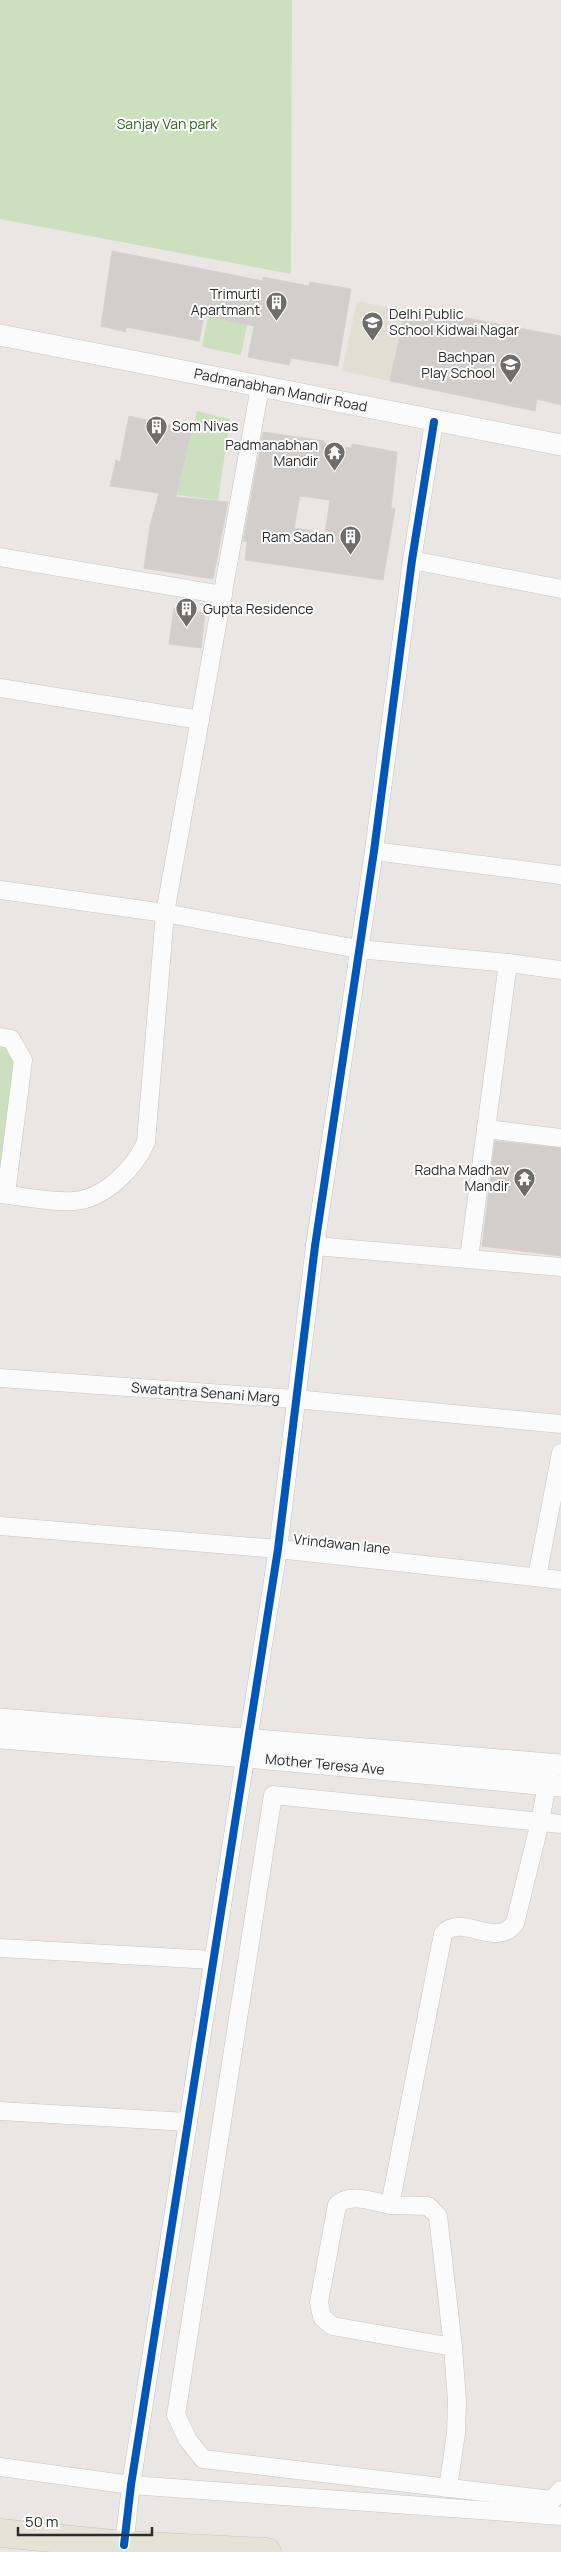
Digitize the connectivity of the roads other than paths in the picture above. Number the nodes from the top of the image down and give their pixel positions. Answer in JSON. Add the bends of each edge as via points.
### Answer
{"nodes":[{"id":1,"x":0,"y":335,"type":"edge"},
{"id":2,"x":260,"y":387,"type":"junction"},
{"id":3,"x":434,"y":422,"type":"junction"},
{"id":4,"x":561,"y":445,"type":"edge"},
{"id":5,"x":0,"y":557,"type":"edge"},
{"id":6,"x":412,"y":560,"type":"junction"},
{"id":7,"x":561,"y":589,"type":"edge"},
{"id":8,"x":223,"y":595,"type":"junction"},
{"id":9,"x":0,"y":688,"type":"edge"},
{"id":10,"x":200,"y":720,"type":"junction"},
{"id":11,"x":374,"y":851,"type":"junction"},
{"id":12,"x":561,"y":875,"type":"edge"},
{"id":13,"x":0,"y":890,"type":"edge"},
{"id":14,"x":166,"y":913,"type":"junction"},
{"id":15,"x":358,"y":949,"type":"junction"},
{"id":16,"x":508,"y":963,"type":"junction"},
{"id":17,"x":561,"y":970,"type":"edge"},
{"id":18,"x":0,"y":1037,"type":"edge"},
{"id":19,"x":486,"y":1129,"type":"junction"},
{"id":20,"x":561,"y":1138,"type":"edge"},
{"id":21,"x":3,"y":1194,"type":"edge"},
{"id":22,"x":315,"y":1246,"type":"junction"},
{"id":23,"x":470,"y":1258,"type":"junction"},
{"id":24,"x":561,"y":1266,"type":"edge"},
{"id":25,"x":0,"y":1378,"type":"edge"},
{"id":26,"x":295,"y":1399,"type":"junction"},
{"id":27,"x":561,"y":1424,"type":"edge"},
{"id":28,"x":561,"y":1453,"type":"edge"},
{"id":29,"x":0,"y":1526,"type":"edge"},
{"id":30,"x":278,"y":1549,"type":"junction"},
{"id":31,"x":537,"y":1578,"type":"junction"},
{"id":32,"x":561,"y":1580,"type":"edge"},
{"id":33,"x":0,"y":1719,"type":"edge"},
{"id":34,"x":0,"y":1738,"type":"edge"},
{"id":35,"x":248,"y":1748,"type":"junction"},
{"id":36,"x":555,"y":1764,"type":"edge"},
{"id":37,"x":554,"y":1786,"type":"edge"},
{"id":38,"x":540,"y":1822,"type":"junction"},
{"id":39,"x":561,"y":1824,"type":"edge"},
{"id":40,"x":0,"y":1948,"type":"edge"},
{"id":41,"x":213,"y":1960,"type":"junction"},
{"id":42,"x":0,"y":2112,"type":"edge"},
{"id":43,"x":188,"y":2122,"type":"junction"},
{"id":44,"x":390,"y":2205,"type":"junction"},
{"id":45,"x":453,"y":2347,"type":"junction"},
{"id":46,"x":0,"y":2467,"type":"edge"},
{"id":47,"x":131,"y":2485,"type":"junction"},
{"id":48,"x":448,"y":2488,"type":"junction"},
{"id":49,"x":561,"y":2490,"type":"edge"},
{"id":50,"x":561,"y":2516,"type":"edge"},
{"id":51,"x":0,"y":2533,"type":"edge"},
{"id":52,"x":124,"y":2544,"type":"junction"},
{"id":53,"x":267,"y":2552,"type":"edge"}],
"edges":[{"from":1,"to":2,"type":"street","name":"Padmanabhan Mandir Road"},
{"from":2,"to":3,"type":"street","name":"Padmanabhan Mandir Road"},
{"from":2,"to":8,"type":"street"},
{"from":3,"to":4,"type":"street","name":"Padmanabhan Mandir Road"},
{"from":3,"to":6,"type":"street"},
{"from":5,"to":8,"type":"street"},
{"from":6,"to":7,"type":"street"},
{"from":6,"to":11,"type":"street"},
{"from":8,"to":10,"type":"street"},
{"from":9,"to":10,"type":"street"},
{"from":10,"to":14,"type":"street"},
{"from":11,"to":12,"type":"street"},
{"from":11,"to":15,"type":"street"},
{"from":13,"to":14,"type":"street"},
{"from":14,"to":15,"type":"street"},
{"from":14,"to":21,"type":"street","via":[[146,1142],[139,1158],[104,1190],[75,1201]]},
{"from":15,"to":16,"type":"street"},
{"from":15,"to":22,"type":"street"},
{"from":16,"to":17,"type":"street"},
{"from":16,"to":19,"type":"street"},
{"from":18,"to":21,"type":"street","via":[[10,1039],[23,1060]]},
{"from":19,"to":20,"type":"street"},
{"from":19,"to":23,"type":"street"},
{"from":22,"to":23,"type":"street"},
{"from":22,"to":26,"type":"street"},
{"from":23,"to":24,"type":"street"},
{"from":25,"to":26,"type":"street","name":"Swatantra Senani Marg"},
{"from":26,"to":27,"type":"street","name":"Swatantra Senani Marg"},
{"from":26,"to":30,"type":"street"},
{"from":28,"to":31,"type":"street"},
{"from":29,"to":30,"type":"street","name":"Vrindawan lane"},
{"from":30,"to":31,"type":"street","name":"Vrindawan lane"},
{"from":30,"to":35,"type":"street"},
{"from":31,"to":32,"type":"street","name":"Vrindawan lane"},
{"from":33,"to":35,"type":"street"},
{"from":34,"to":35,"type":"street","name":"Mother Teresa Ave"},
{"from":35,"to":36,"type":"street"},
{"from":35,"to":37,"type":"street","name":"Mother Teresa Ave"},
{"from":35,"to":41,"type":"street"},
{"from":36,"to":37,"type":"street"},
{"from":37,"to":38,"type":"street"},
{"from":38,"to":39,"type":"street"},
{"from":38,"to":44,"type":"street","via":[[512,1927],[498,1934],[452,1927],[443,1934]]},
{"from":38,"to":48,"type":"street","via":[[273,1795],[176,2415],[188,2440],[203,2459]]},
{"from":40,"to":41,"type":"street"},
{"from":41,"to":43,"type":"street"},
{"from":42,"to":43,"type":"street"},
{"from":43,"to":47,"type":"street"},
{"from":44,"to":45,"type":"street","via":[[428,2206],[438,2216]]},
{"from":44,"to":45,"type":"street","via":[[352,2198],[337,2205],[319,2302],[322,2317],[332,2326]]},
{"from":45,"to":48,"type":"street","via":[[456,2433]]},
{"from":46,"to":47,"type":"street"},
{"from":47,"to":50,"type":"street"},
{"from":47,"to":52,"type":"street"},
{"from":48,"to":49,"type":"street","via":[[552,2500]]},
{"from":51,"to":52,"type":"main road"},
{"from":52,"to":53,"type":"main road"}]}
